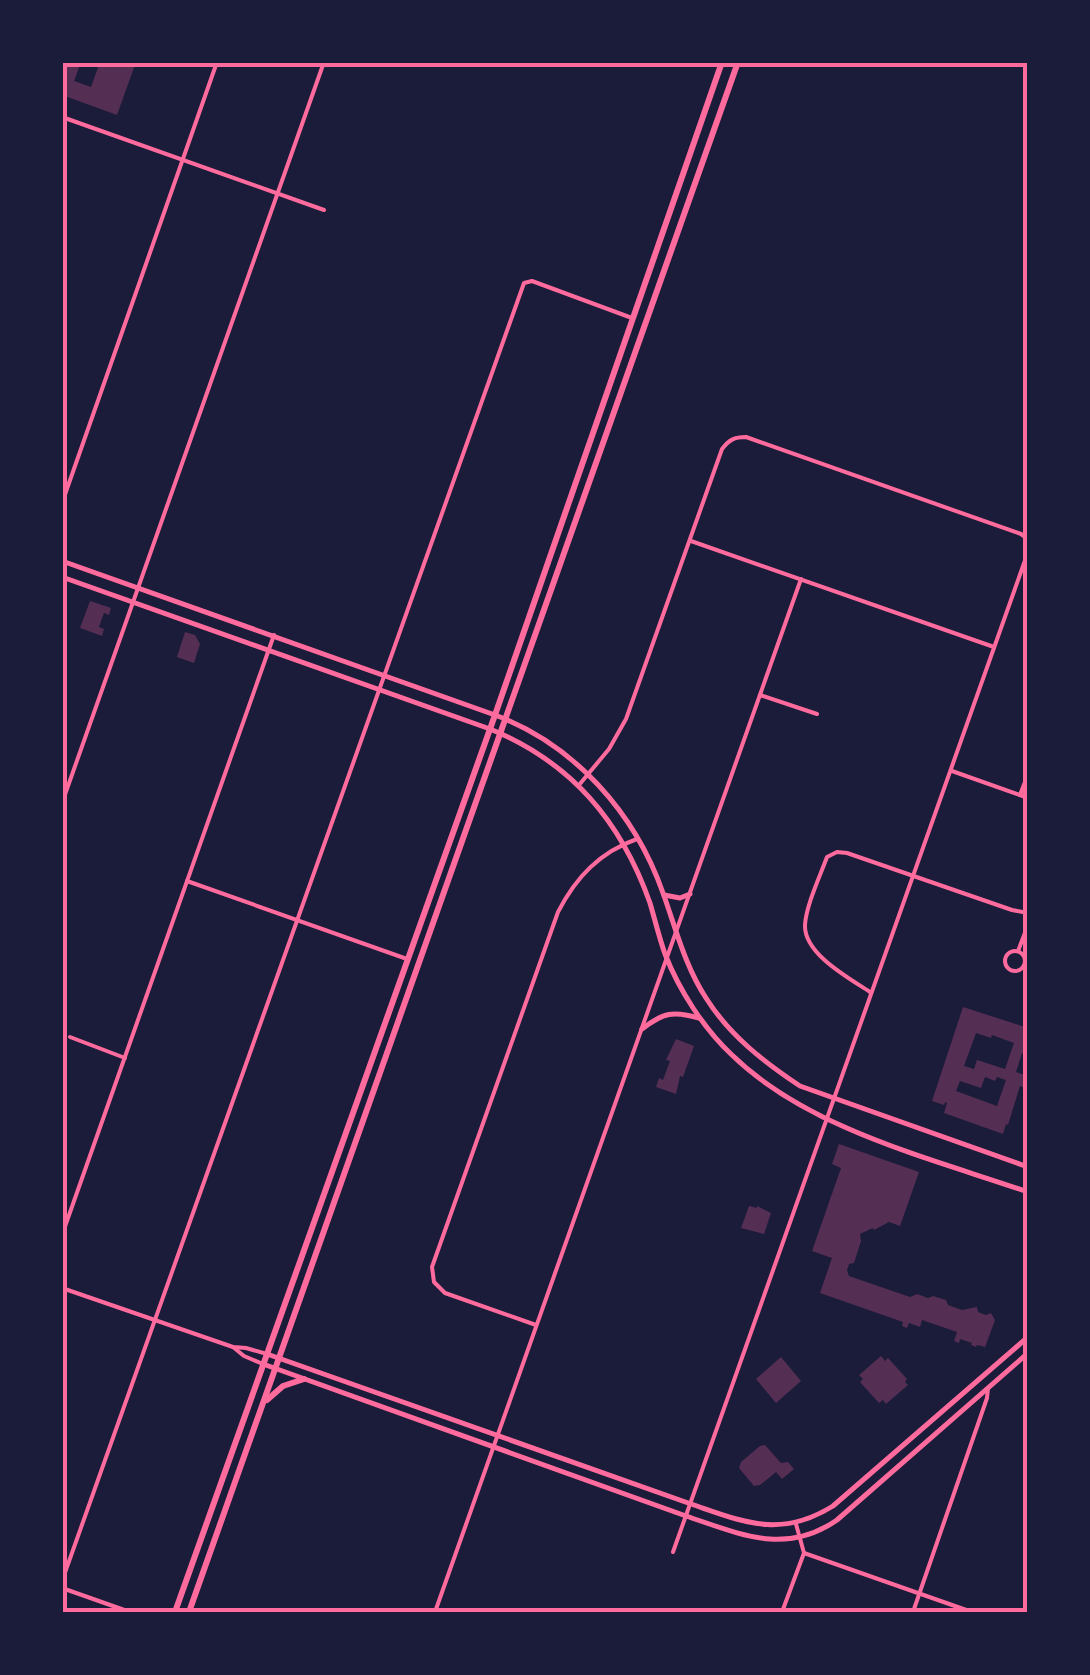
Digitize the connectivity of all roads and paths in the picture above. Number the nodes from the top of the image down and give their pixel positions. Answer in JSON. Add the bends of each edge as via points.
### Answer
{"nodes":[{"id":1,"x":217,"y":62,"type":"edge"},
{"id":2,"x":324,"y":62,"type":"edge"},
{"id":3,"x":722,"y":62,"type":"edge"},
{"id":4,"x":738,"y":62,"type":"edge"},
{"id":5,"x":62,"y":117,"type":"edge"},
{"id":6,"x":183,"y":160,"type":"junction"},
{"id":7,"x":278,"y":194,"type":"junction"},
{"id":8,"x":324,"y":210,"type":"dead end"},
{"id":9,"x":632,"y":318,"type":"junction"},
{"id":10,"x":62,"y":504,"type":"edge"},
{"id":11,"x":1028,"y":539,"type":"edge"},
{"id":12,"x":690,"y":541,"type":"junction"},
{"id":13,"x":1028,"y":552,"type":"edge"},
{"id":14,"x":62,"y":561,"type":"edge"},
{"id":15,"x":62,"y":577,"type":"edge"},
{"id":16,"x":801,"y":579,"type":"junction"},
{"id":17,"x":139,"y":588,"type":"junction"},
{"id":18,"x":134,"y":603,"type":"junction"},
{"id":19,"x":274,"y":636,"type":"junction"},
{"id":20,"x":994,"y":647,"type":"junction"},
{"id":21,"x":268,"y":650,"type":"junction"},
{"id":22,"x":385,"y":676,"type":"junction"},
{"id":23,"x":380,"y":690,"type":"junction"},
{"id":24,"x":760,"y":695,"type":"junction"},
{"id":25,"x":817,"y":714,"type":"dead end"},
{"id":26,"x":495,"y":715,"type":"junction"},
{"id":27,"x":505,"y":719,"type":"junction"},
{"id":28,"x":490,"y":730,"type":"junction"},
{"id":29,"x":500,"y":734,"type":"junction"},
{"id":30,"x":951,"y":771,"type":"junction"},
{"id":31,"x":589,"y":774,"type":"junction"},
{"id":32,"x":1028,"y":774,"type":"edge"},
{"id":33,"x":579,"y":785,"type":"junction"},
{"id":34,"x":1020,"y":795,"type":"junction"},
{"id":35,"x":1028,"y":798,"type":"edge"},
{"id":36,"x":62,"y":803,"type":"edge"},
{"id":37,"x":637,"y":840,"type":"junction"},
{"id":38,"x":624,"y":844,"type":"junction"},
{"id":39,"x":914,"y":876,"type":"junction"},
{"id":40,"x":187,"y":881,"type":"junction"},
{"id":41,"x":690,"y":894,"type":"junction"},
{"id":42,"x":664,"y":896,"type":"junction"},
{"id":43,"x":668,"y":908,"type":"junction"},
{"id":44,"x":1028,"y":912,"type":"edge"},
{"id":45,"x":652,"y":913,"type":"junction"},
{"id":46,"x":298,"y":920,"type":"junction"},
{"id":47,"x":1028,"y":925,"type":"edge"},
{"id":48,"x":676,"y":932,"type":"junction"},
{"id":49,"x":1018,"y":951,"type":"junction"},
{"id":50,"x":667,"y":959,"type":"junction"},
{"id":51,"x":407,"y":960,"type":"junction"},
{"id":52,"x":693,"y":974,"type":"junction"},
{"id":53,"x":679,"y":982,"type":"junction"},
{"id":54,"x":871,"y":992,"type":"junction"},
{"id":55,"x":702,"y":1018,"type":"junction"},
{"id":56,"x":642,"y":1028,"type":"junction"},
{"id":57,"x":70,"y":1038,"type":"dead end"},
{"id":58,"x":125,"y":1058,"type":"junction"},
{"id":59,"x":834,"y":1100,"type":"junction"},
{"id":60,"x":828,"y":1118,"type":"junction"},
{"id":61,"x":1028,"y":1167,"type":"edge"},
{"id":62,"x":1028,"y":1192,"type":"edge"},
{"id":63,"x":62,"y":1235,"type":"edge"},
{"id":64,"x":62,"y":1288,"type":"edge"},
{"id":65,"x":156,"y":1321,"type":"junction"},
{"id":66,"x":537,"y":1325,"type":"junction"},
{"id":67,"x":1028,"y":1337,"type":"edge"},
{"id":68,"x":232,"y":1347,"type":"junction"},
{"id":69,"x":267,"y":1354,"type":"junction"},
{"id":70,"x":1028,"y":1354,"type":"edge"},
{"id":71,"x":279,"y":1357,"type":"junction"},
{"id":72,"x":263,"y":1364,"type":"junction"},
{"id":73,"x":275,"y":1369,"type":"junction"},
{"id":74,"x":304,"y":1379,"type":"junction"},
{"id":75,"x":988,"y":1388,"type":"junction"},
{"id":76,"x":262,"y":1405,"type":"junction"},
{"id":77,"x":498,"y":1435,"type":"junction"},
{"id":78,"x":494,"y":1447,"type":"junction"},
{"id":79,"x":690,"y":1504,"type":"junction"},
{"id":80,"x":686,"y":1516,"type":"junction"},
{"id":81,"x":796,"y":1524,"type":"junction"},
{"id":82,"x":800,"y":1538,"type":"junction"},
{"id":83,"x":673,"y":1552,"type":"dead end"},
{"id":84,"x":804,"y":1553,"type":"junction"},
{"id":85,"x":62,"y":1584,"type":"edge"},
{"id":86,"x":919,"y":1594,"type":"junction"},
{"id":87,"x":130,"y":1612,"type":"edge"},
{"id":88,"x":175,"y":1612,"type":"edge"},
{"id":89,"x":189,"y":1612,"type":"edge"},
{"id":90,"x":435,"y":1612,"type":"edge"},
{"id":91,"x":782,"y":1612,"type":"edge"},
{"id":92,"x":913,"y":1612,"type":"edge"},
{"id":93,"x":972,"y":1612,"type":"edge"}],
"edges":[{"from":1,"to":6,"type":"street"},
{"from":2,"to":7,"type":"street"},
{"from":3,"to":9,"type":"main road"},
{"from":4,"to":27,"type":"main road"},
{"from":5,"to":6,"type":"street"},
{"from":6,"to":7,"type":"street"},
{"from":6,"to":10,"type":"street"},
{"from":7,"to":8,"type":"street"},
{"from":7,"to":17,"type":"street"},
{"from":9,"to":22,"type":"street","via":[[532,281],[524,284]]},
{"from":9,"to":26,"type":"main road"},
{"from":11,"to":12,"type":"street","via":[[737,437],[722,449]]},
{"from":12,"to":16,"type":"street"},
{"from":12,"to":31,"type":"street","via":[[626,720]]},
{"from":13,"to":20,"type":"street"},
{"from":14,"to":17,"type":"main road"},
{"from":15,"to":18,"type":"main road"},
{"from":16,"to":20,"type":"street"},
{"from":16,"to":24,"type":"street"},
{"from":17,"to":18,"type":"street"},
{"from":17,"to":19,"type":"main road"},
{"from":18,"to":21,"type":"main road"},
{"from":18,"to":36,"type":"street"},
{"from":19,"to":21,"type":"street"},
{"from":19,"to":22,"type":"main road"},
{"from":20,"to":30,"type":"street"},
{"from":21,"to":23,"type":"main road"},
{"from":21,"to":40,"type":"street"},
{"from":22,"to":23,"type":"street"},
{"from":22,"to":26,"type":"main road"},
{"from":23,"to":28,"type":"main road"},
{"from":23,"to":46,"type":"street"},
{"from":24,"to":25,"type":"street"},
{"from":24,"to":41,"type":"street"},
{"from":26,"to":27,"type":"main road"},
{"from":26,"to":28,"type":"main road"},
{"from":27,"to":29,"type":"main road"},
{"from":27,"to":31,"type":"main road"},
{"from":28,"to":29,"type":"main road"},
{"from":28,"to":51,"type":"main road"},
{"from":29,"to":33,"type":"main road","via":[[530,747]]},
{"from":29,"to":71,"type":"main road"},
{"from":30,"to":34,"type":"street"},
{"from":30,"to":39,"type":"street"},
{"from":31,"to":33,"type":"street"},
{"from":31,"to":37,"type":"main road"},
{"from":32,"to":34,"type":"street"},
{"from":33,"to":38,"type":"main road"},
{"from":34,"to":35,"type":"street"},
{"from":37,"to":38,"type":"street"},
{"from":37,"to":42,"type":"main road"},
{"from":38,"to":45,"type":"main road"},
{"from":38,"to":66,"type":"street","via":[[578,879],[558,912],[432,1268],[434,1282],[446,1293]]},
{"from":39,"to":44,"type":"street"},
{"from":39,"to":54,"type":"street"},
{"from":39,"to":54,"type":"street","via":[[847,853],[827,857],[805,934],[832,967]]},
{"from":40,"to":46,"type":"street"},
{"from":40,"to":58,"type":"street"},
{"from":41,"to":42,"type":"main road"},
{"from":41,"to":48,"type":"street"},
{"from":42,"to":43,"type":"main road"},
{"from":43,"to":45,"type":"main road"},
{"from":43,"to":48,"type":"main road"},
{"from":45,"to":50,"type":"main road"},
{"from":46,"to":51,"type":"street"},
{"from":46,"to":65,"type":"street"},
{"from":47,"to":49,"type":"street"},
{"from":48,"to":50,"type":"street"},
{"from":48,"to":52,"type":"main road"},
{"from":49,"to":49,"type":"street","via":[[1005,958],[1011,970],[1025,963]]},
{"from":50,"to":53,"type":"main road"},
{"from":50,"to":56,"type":"street"},
{"from":51,"to":69,"type":"main road"},
{"from":52,"to":53,"type":"main road"},
{"from":52,"to":59,"type":"main road","via":[[742,1042],[800,1086]]},
{"from":53,"to":55,"type":"main road"},
{"from":54,"to":59,"type":"street"},
{"from":55,"to":56,"type":"main road","via":[[668,1014]]},
{"from":55,"to":60,"type":"main road","via":[[759,1079]]},
{"from":56,"to":66,"type":"street"},
{"from":57,"to":58,"type":"street"},
{"from":58,"to":63,"type":"street"},
{"from":59,"to":60,"type":"street"},
{"from":59,"to":61,"type":"main road"},
{"from":60,"to":62,"type":"main road"},
{"from":60,"to":79,"type":"street"},
{"from":64,"to":65,"type":"street"},
{"from":65,"to":68,"type":"street"},
{"from":65,"to":85,"type":"street"},
{"from":66,"to":77,"type":"street"},
{"from":67,"to":81,"type":"main road","via":[[844,1497]]},
{"from":68,"to":69,"type":"street"},
{"from":68,"to":72,"type":"street"},
{"from":69,"to":71,"type":"main road"},
{"from":69,"to":72,"type":"main road"},
{"from":70,"to":75,"type":"main road"},
{"from":71,"to":73,"type":"main road"},
{"from":71,"to":77,"type":"main road"},
{"from":72,"to":73,"type":"main road"},
{"from":72,"to":88,"type":"main road"},
{"from":73,"to":74,"type":"main road"},
{"from":73,"to":76,"type":"main road"},
{"from":74,"to":76,"type":"main road","via":[[283,1386]]},
{"from":74,"to":78,"type":"main road"},
{"from":75,"to":82,"type":"main road","via":[[846,1513]]},
{"from":75,"to":86,"type":"street"},
{"from":76,"to":89,"type":"main road"},
{"from":77,"to":78,"type":"street"},
{"from":77,"to":79,"type":"main road"},
{"from":78,"to":80,"type":"main road"},
{"from":78,"to":90,"type":"street"},
{"from":79,"to":80,"type":"street"},
{"from":79,"to":81,"type":"main road","via":[[753,1523]]},
{"from":80,"to":82,"type":"main road","via":[[757,1538]]},
{"from":80,"to":83,"type":"street"},
{"from":81,"to":82,"type":"street"},
{"from":82,"to":84,"type":"street"},
{"from":84,"to":86,"type":"street"},
{"from":84,"to":91,"type":"street"},
{"from":85,"to":87,"type":"street"},
{"from":86,"to":92,"type":"street"},
{"from":86,"to":93,"type":"street"}]}
